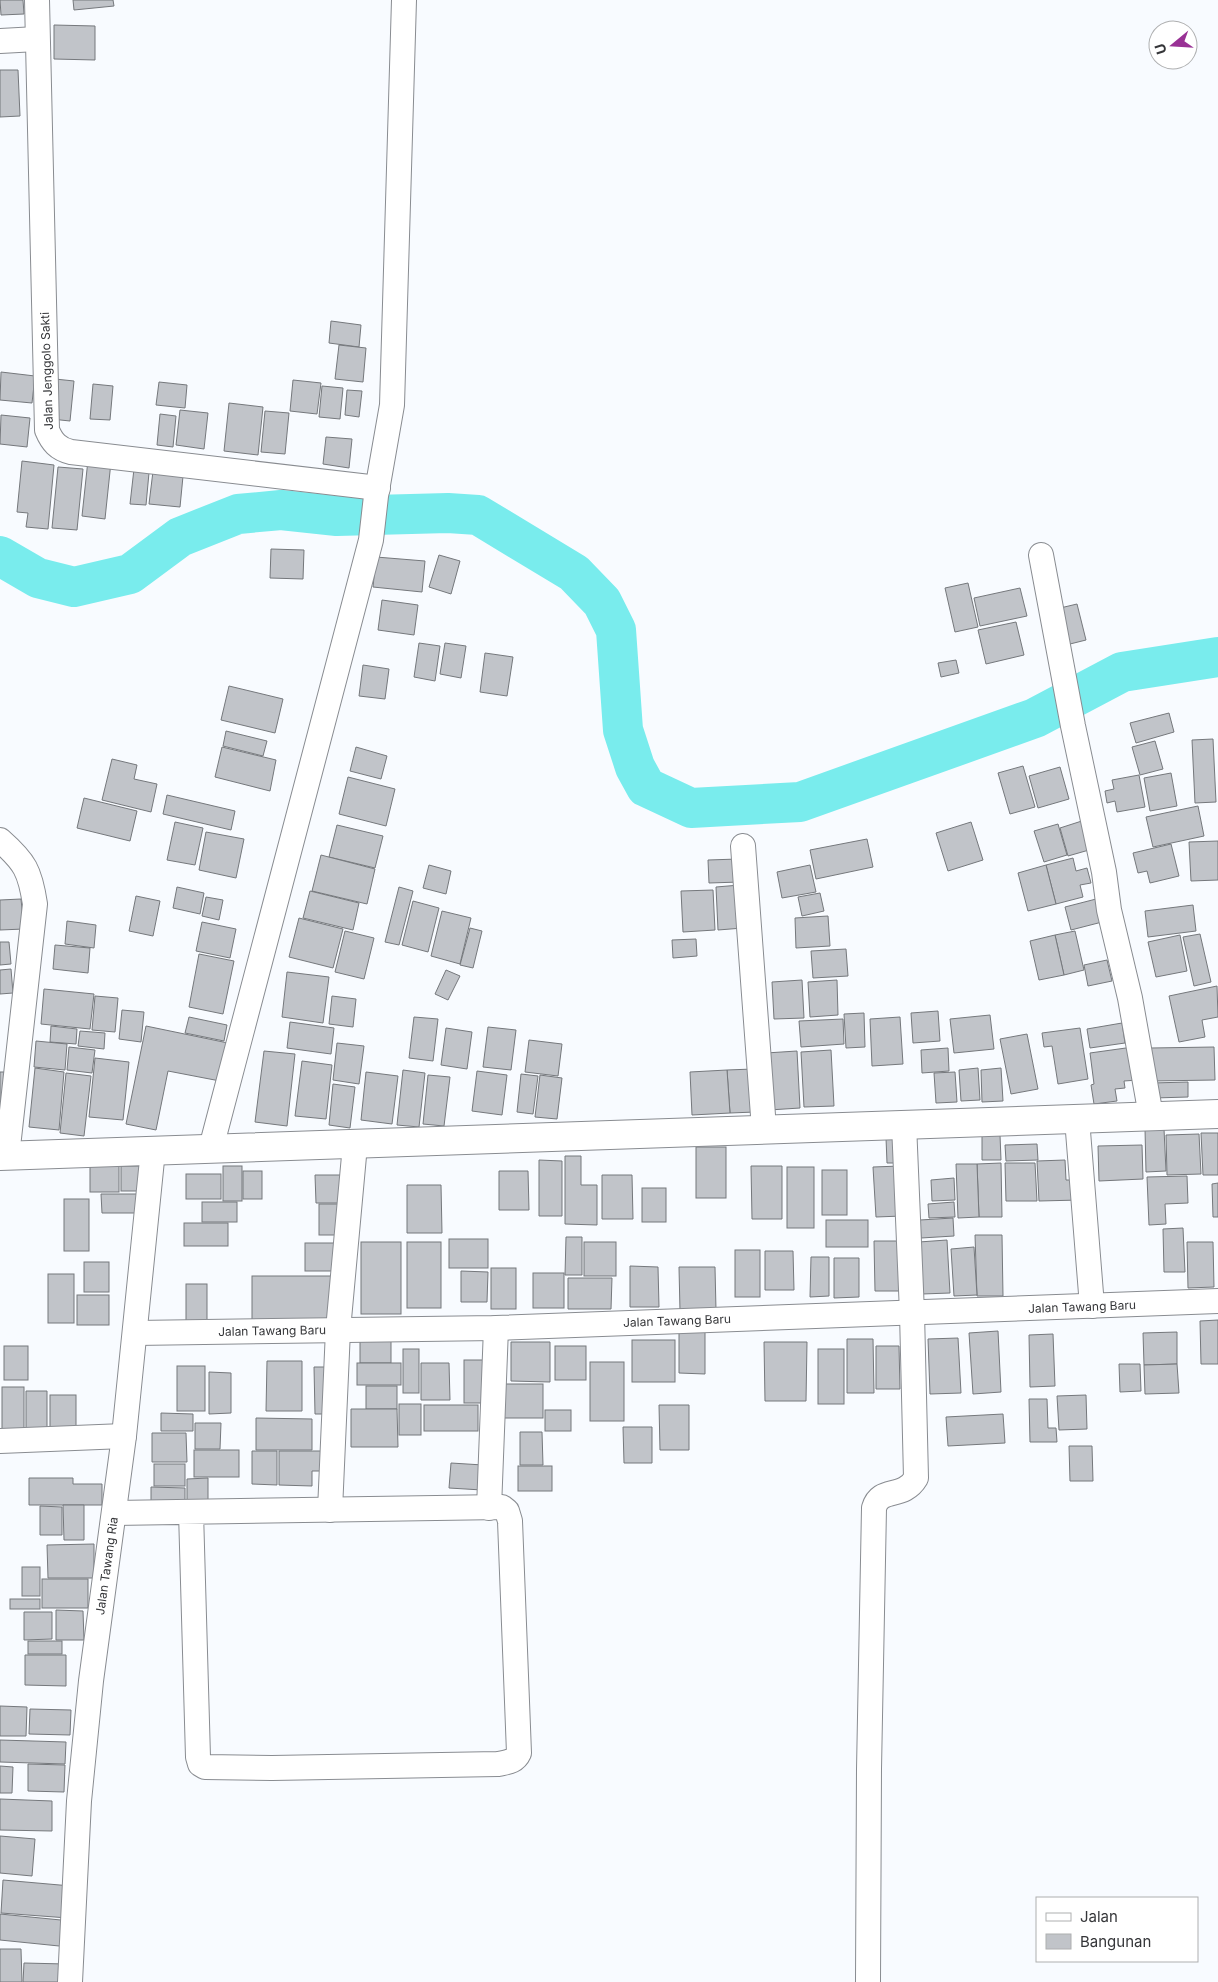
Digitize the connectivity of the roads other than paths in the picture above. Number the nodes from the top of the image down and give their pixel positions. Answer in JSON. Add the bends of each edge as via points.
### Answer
{"nodes":[{"id":1,"x":36,"y":0,"type":"edge"},
{"id":2,"x":404,"y":0,"type":"edge"},
{"id":3,"x":37,"y":39,"type":"junction"},
{"id":4,"x":0,"y":41,"type":"edge"},
{"id":5,"x":377,"y":492,"type":"junction"},
{"id":6,"x":1041,"y":555,"type":"dead end"},
{"id":7,"x":0,"y":840,"type":"edge"},
{"id":8,"x":743,"y":846,"type":"dead end"},
{"id":9,"x":1218,"y":1114,"type":"edge"},
{"id":10,"x":1151,"y":1116,"type":"junction"},
{"id":11,"x":1077,"y":1119,"type":"junction"},
{"id":12,"x":904,"y":1124,"type":"junction"},
{"id":13,"x":764,"y":1129,"type":"junction"},
{"id":14,"x":355,"y":1145,"type":"junction"},
{"id":15,"x":210,"y":1148,"type":"junction"},
{"id":16,"x":153,"y":1150,"type":"junction"},
{"id":17,"x":3,"y":1156,"type":"edge"},
{"id":18,"x":1218,"y":1301,"type":"edge"},
{"id":19,"x":1092,"y":1306,"type":"junction"},
{"id":20,"x":912,"y":1314,"type":"junction"},
{"id":21,"x":496,"y":1328,"type":"junction"},
{"id":22,"x":338,"y":1330,"type":"junction"},
{"id":23,"x":136,"y":1333,"type":"junction"},
{"id":24,"x":124,"y":1436,"type":"junction"},
{"id":25,"x":0,"y":1441,"type":"edge"},
{"id":26,"x":489,"y":1508,"type":"junction"},
{"id":27,"x":330,"y":1510,"type":"junction"},
{"id":28,"x":191,"y":1512,"type":"junction"},
{"id":29,"x":114,"y":1513,"type":"junction"},
{"id":30,"x":70,"y":1982,"type":"edge"},
{"id":31,"x":868,"y":1982,"type":"edge"}],
"edges":[{"from":1,"to":3,"type":"street","name":"Jalan Jenggolo Sakti"},
{"from":2,"to":5,"type":"street","via":[[392,405]]},
{"from":3,"to":4,"type":"street"},
{"from":3,"to":5,"type":"street","name":"Jalan Jenggolo Sakti","via":[[47,430],[52,440],[62,450],[71,452]]},
{"from":5,"to":15,"type":"street","via":[[371,540]]},
{"from":6,"to":10,"type":"street"},
{"from":7,"to":17,"type":"street","via":[[21,860],[31,879],[35,904]]},
{"from":8,"to":13,"type":"street"},
{"from":9,"to":10,"type":"street"},
{"from":10,"to":11,"type":"street"},
{"from":11,"to":12,"type":"street"},
{"from":11,"to":19,"type":"street"},
{"from":12,"to":13,"type":"street"},
{"from":12,"to":20,"type":"street"},
{"from":13,"to":14,"type":"street"},
{"from":14,"to":15,"type":"street"},
{"from":14,"to":22,"type":"street"},
{"from":15,"to":16,"type":"street"},
{"from":16,"to":17,"type":"street"},
{"from":16,"to":23,"type":"street","name":"Jalan Tawang Ria"},
{"from":18,"to":19,"type":"street","name":"Jalan Tawang Baru"},
{"from":19,"to":20,"type":"street","name":"Jalan Tawang Baru"},
{"from":20,"to":21,"type":"street","name":"Jalan Tawang Baru"},
{"from":20,"to":31,"type":"street","via":[[916,1478],[908,1489],[880,1498],[874,1508]]},
{"from":21,"to":22,"type":"street","name":"Jalan Tawang Baru"},
{"from":21,"to":26,"type":"street"},
{"from":22,"to":23,"type":"street","name":"Jalan Tawang Baru"},
{"from":22,"to":27,"type":"street"},
{"from":23,"to":24,"type":"street","name":"Jalan Tawang Ria"},
{"from":24,"to":25,"type":"street"},
{"from":24,"to":29,"type":"street","name":"Jalan Tawang Ria"},
{"from":26,"to":27,"type":"street"},
{"from":26,"to":28,"type":"street","via":[[502,1507],[510,1521],[517,1758],[498,1764],[282,1768],[205,1767],[199,1761]]},
{"from":27,"to":28,"type":"street"},
{"from":28,"to":29,"type":"street"},
{"from":29,"to":30,"type":"street","name":"Jalan Tawang Ria","via":[[78,1801]]}]}
